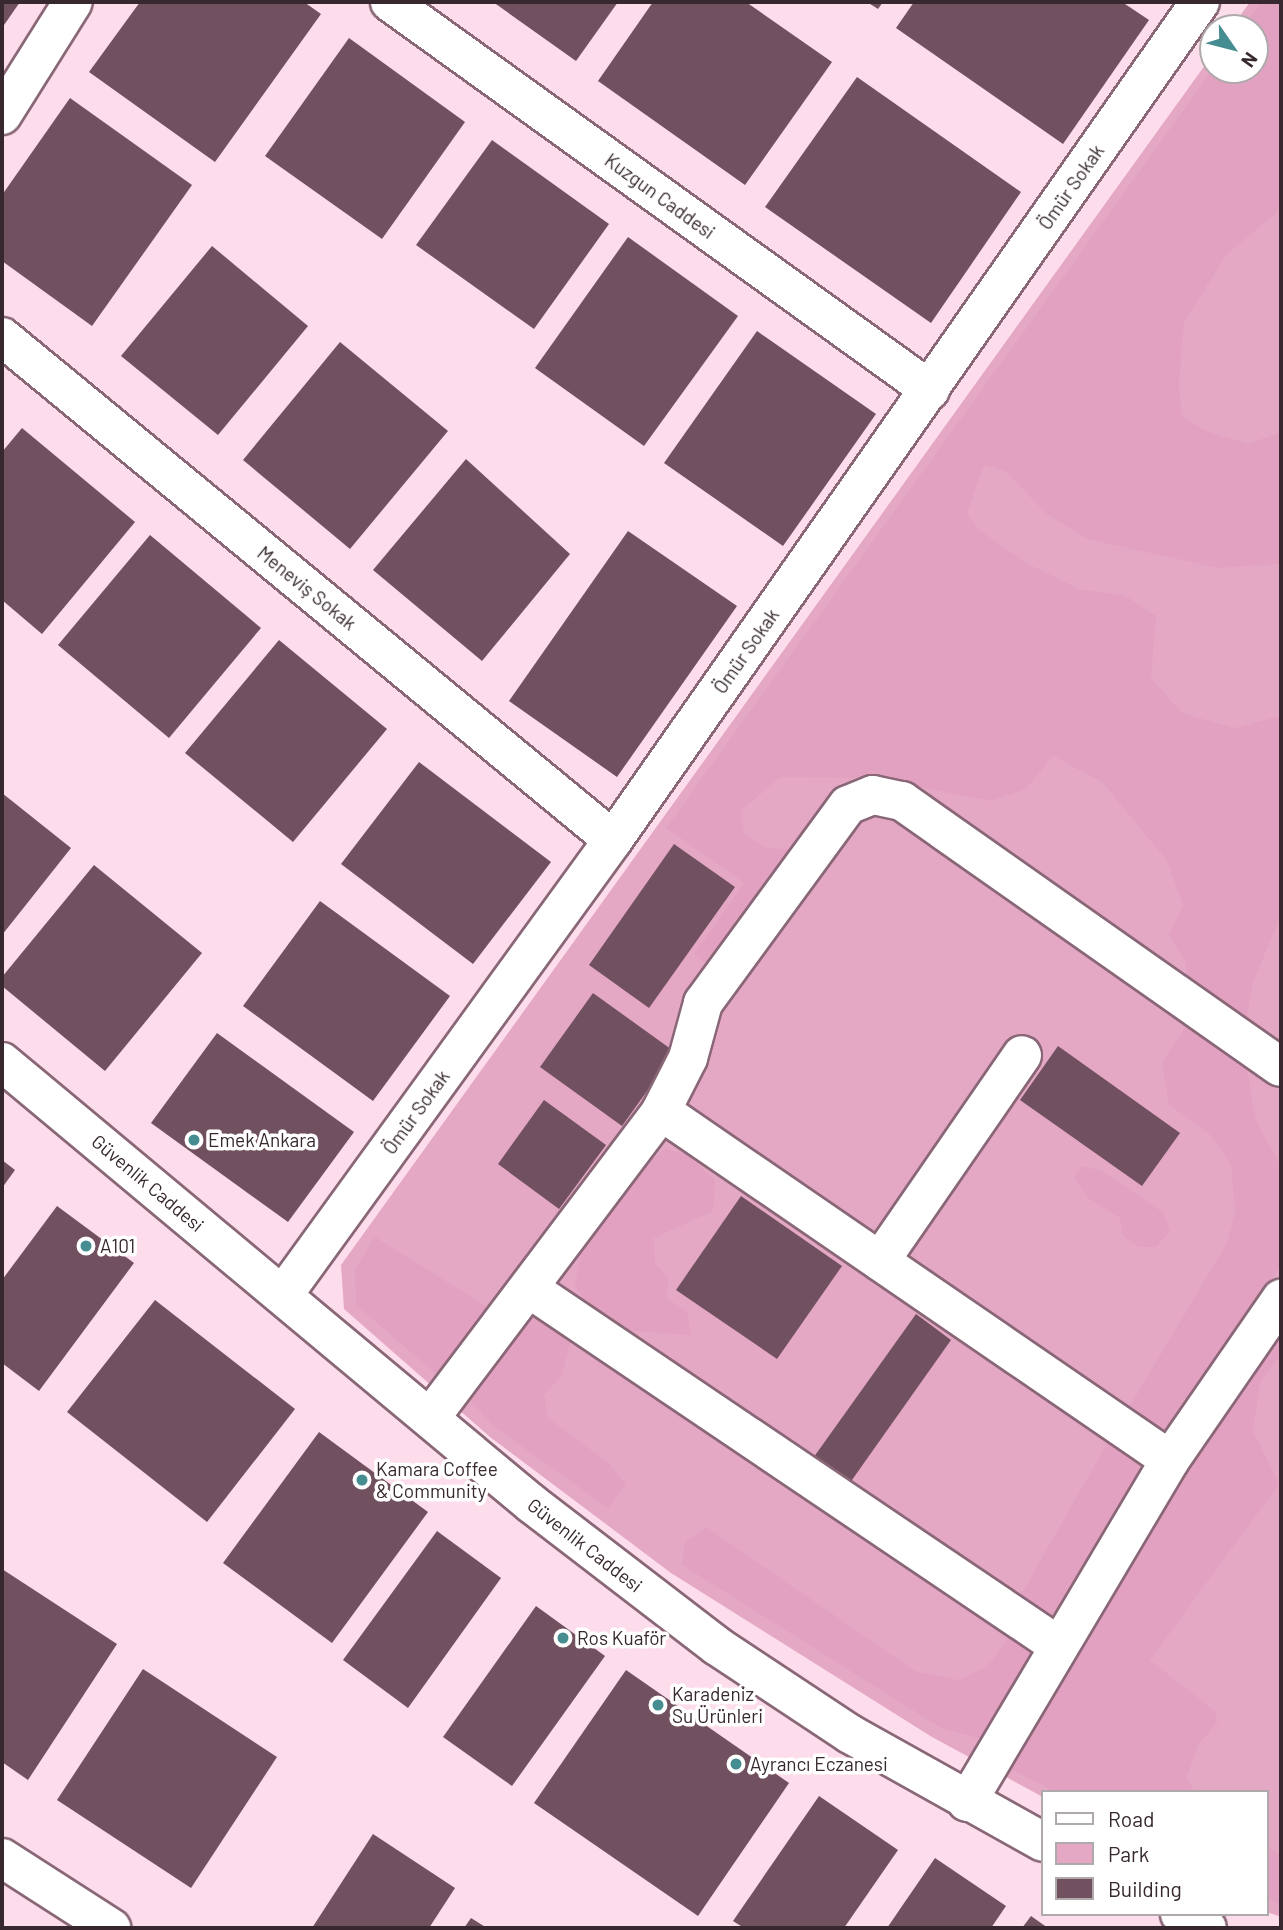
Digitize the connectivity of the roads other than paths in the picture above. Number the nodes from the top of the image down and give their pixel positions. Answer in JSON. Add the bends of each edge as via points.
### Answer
{"nodes":[{"id":1,"x":73,"y":2,"type":"edge"},
{"id":2,"x":390,"y":2,"type":"edge"},
{"id":3,"x":1200,"y":2,"type":"edge"},
{"id":4,"x":2,"y":115,"type":"edge"},
{"id":5,"x":2,"y":337,"type":"edge"},
{"id":6,"x":930,"y":390,"type":"junction"},
{"id":7,"x":613,"y":840,"type":"junction"},
{"id":8,"x":1022,"y":1055,"type":"dead end"},
{"id":9,"x":2,"y":1062,"type":"edge"},
{"id":10,"x":1281,"y":1063,"type":"edge"},
{"id":11,"x":661,"y":1111,"type":"junction"},
{"id":12,"x":880,"y":1261,"type":"junction"},
{"id":13,"x":530,"y":1289,"type":"junction"},
{"id":14,"x":284,"y":1295,"type":"junction"},
{"id":15,"x":1281,"y":1299,"type":"edge"},
{"id":16,"x":430,"y":1418,"type":"junction"},
{"id":17,"x":1170,"y":1460,"type":"junction"},
{"id":18,"x":1056,"y":1644,"type":"junction"},
{"id":19,"x":967,"y":1801,"type":"junction"},
{"id":20,"x":1042,"y":1841,"type":"edge"},
{"id":21,"x":2,"y":1858,"type":"edge"},
{"id":22,"x":1184,"y":1916,"type":"edge"},
{"id":23,"x":111,"y":1928,"type":"edge"},
{"id":24,"x":1207,"y":1928,"type":"edge"}],
"edges":[{"from":1,"to":4,"type":"street","via":[[42,60]]},
{"from":2,"to":6,"type":"street","name":"Kuzgun Caddesi"},
{"from":3,"to":6,"type":"street","name":"Ömür Sokak"},
{"from":5,"to":7,"type":"street","name":"Meneviş Sokak"},
{"from":6,"to":7,"type":"street","name":"Ömür Sokak"},
{"from":7,"to":14,"type":"street","name":"Ömür Sokak"},
{"from":8,"to":12,"type":"street"},
{"from":9,"to":14,"type":"street","name":"Güvenlik Caddesi"},
{"from":10,"to":11,"type":"street","via":[[902,801],[873,795],[848,805],[704,1003],[688,1058]]},
{"from":11,"to":12,"type":"street"},
{"from":11,"to":13,"type":"street"},
{"from":12,"to":17,"type":"street"},
{"from":13,"to":16,"type":"street"},
{"from":13,"to":18,"type":"street"},
{"from":14,"to":16,"type":"street","name":"Güvenlik Caddesi"},
{"from":15,"to":17,"type":"street"},
{"from":16,"to":19,"type":"street","name":"Güvenlik Caddesi","via":[[717,1646],[850,1734]]},
{"from":17,"to":18,"type":"street"},
{"from":18,"to":19,"type":"street"},
{"from":19,"to":20,"type":"street","name":"Güvenlik Caddesi"},
{"from":21,"to":23,"type":"street"},
{"from":22,"to":24,"type":"street"}]}
